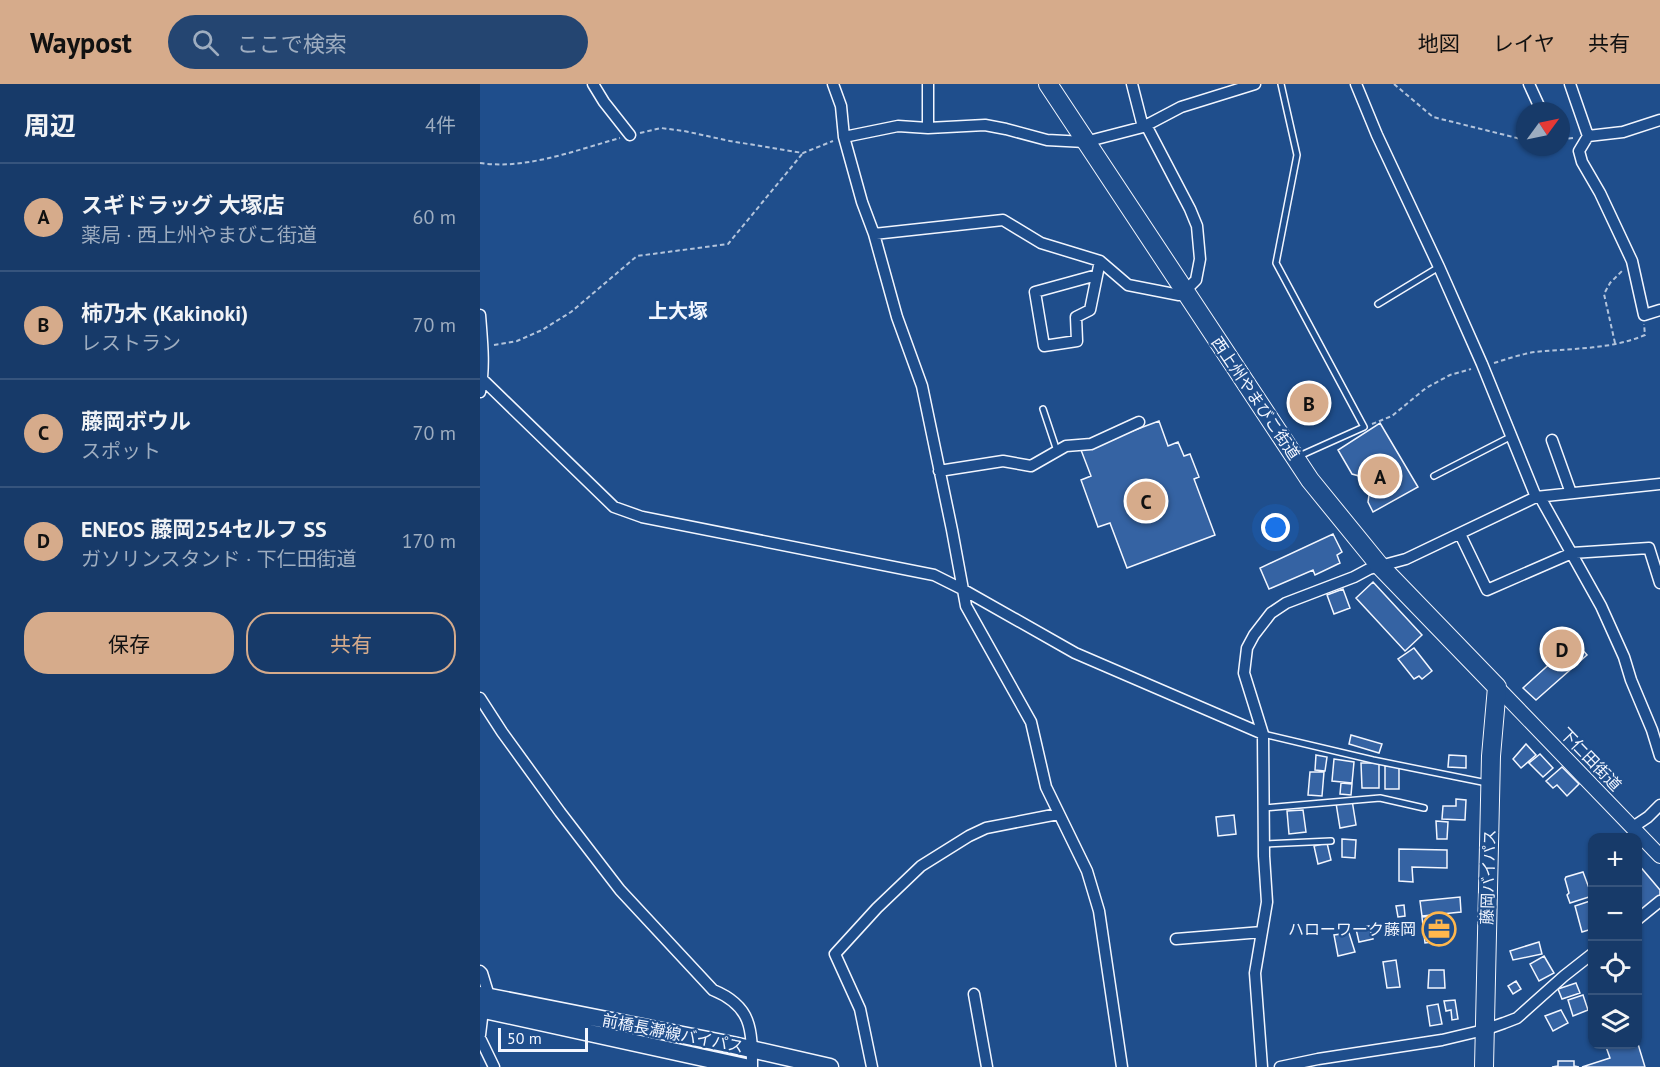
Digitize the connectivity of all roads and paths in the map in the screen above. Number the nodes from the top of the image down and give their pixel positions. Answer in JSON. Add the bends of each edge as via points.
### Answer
{"nodes":[{"id":1,"x":593,"y":84,"type":"edge"},
{"id":2,"x":833,"y":84,"type":"edge"},
{"id":3,"x":928,"y":84,"type":"edge"},
{"id":4,"x":1048,"y":84,"type":"edge"},
{"id":5,"x":1132,"y":84,"type":"edge"},
{"id":6,"x":1255,"y":84,"type":"edge"},
{"id":7,"x":1281,"y":84,"type":"edge"},
{"id":8,"x":1356,"y":84,"type":"edge"},
{"id":9,"x":1394,"y":84,"type":"edge"},
{"id":10,"x":1529,"y":84,"type":"edge"},
{"id":11,"x":1570,"y":84,"type":"edge"},
{"id":12,"x":1536,"y":102,"type":"edge"},
{"id":13,"x":1660,"y":120,"type":"edge"},
{"id":14,"x":1144,"y":126,"type":"junction"},
{"id":15,"x":928,"y":128,"type":"junction"},
{"id":16,"x":630,"y":135,"type":"junction"},
{"id":17,"x":1588,"y":136,"type":"junction"},
{"id":18,"x":844,"y":137,"type":"junction"},
{"id":19,"x":1516,"y":138,"type":"edge"},
{"id":20,"x":1085,"y":142,"type":"junction"},
{"id":21,"x":803,"y":153,"type":"junction"},
{"id":22,"x":480,"y":163,"type":"edge"},
{"id":23,"x":874,"y":234,"type":"junction"},
{"id":24,"x":1629,"y":256,"type":"junction"},
{"id":25,"x":1100,"y":261,"type":"junction"},
{"id":26,"x":1439,"y":267,"type":"junction"},
{"id":27,"x":1097,"y":275,"type":"junction"},
{"id":28,"x":1185,"y":291,"type":"junction"},
{"id":29,"x":1378,"y":304,"type":"dead end"},
{"id":30,"x":1660,"y":310,"type":"edge"},
{"id":31,"x":480,"y":315,"type":"edge"},
{"id":32,"x":1644,"y":315,"type":"junction"},
{"id":33,"x":1615,"y":344,"type":"junction"},
{"id":34,"x":483,"y":346,"type":"junction"},
{"id":35,"x":1483,"y":366,"type":"junction"},
{"id":36,"x":481,"y":378,"type":"edge"},
{"id":37,"x":480,"y":392,"type":"edge"},
{"id":38,"x":1043,"y":409,"type":"dead end"},
{"id":39,"x":1139,"y":422,"type":"dead end"},
{"id":40,"x":1364,"y":427,"type":"junction"},
{"id":41,"x":1510,"y":437,"type":"junction"},
{"id":42,"x":1552,"y":440,"type":"dead end"},
{"id":43,"x":1057,"y":451,"type":"junction"},
{"id":44,"x":1295,"y":457,"type":"junction"},
{"id":45,"x":939,"y":471,"type":"junction"},
{"id":46,"x":1434,"y":476,"type":"dead end"},
{"id":47,"x":1660,"y":484,"type":"edge"},
{"id":48,"x":1571,"y":493,"type":"junction"},
{"id":49,"x":1538,"y":497,"type":"junction"},
{"id":50,"x":1460,"y":534,"type":"junction"},
{"id":51,"x":1572,"y":553,"type":"junction"},
{"id":52,"x":1380,"y":566,"type":"junction"},
{"id":53,"x":1660,"y":583,"type":"edge"},
{"id":54,"x":962,"y":589,"type":"junction"},
{"id":55,"x":1497,"y":687,"type":"junction"},
{"id":56,"x":480,"y":698,"type":"edge"},
{"id":57,"x":1656,"y":728,"type":"edge"},
{"id":58,"x":1263,"y":734,"type":"junction"},
{"id":59,"x":1660,"y":756,"type":"edge"},
{"id":60,"x":1491,"y":783,"type":"junction"},
{"id":61,"x":1660,"y":805,"type":"edge"},
{"id":62,"x":1264,"y":808,"type":"junction"},
{"id":63,"x":1424,"y":808,"type":"dead end"},
{"id":64,"x":1058,"y":814,"type":"junction"},
{"id":65,"x":1633,"y":827,"type":"junction"},
{"id":66,"x":1331,"y":841,"type":"dead end"},
{"id":67,"x":1264,"y":844,"type":"junction"},
{"id":68,"x":1660,"y":856,"type":"edge"},
{"id":69,"x":1660,"y":901,"type":"edge"},
{"id":70,"x":1642,"y":916,"type":"edge"},
{"id":71,"x":1262,"y":932,"type":"junction"},
{"id":72,"x":1176,"y":939,"type":"dead end"},
{"id":73,"x":1588,"y":958,"type":"edge"},
{"id":74,"x":480,"y":971,"type":"edge"},
{"id":75,"x":974,"y":994,"type":"dead end"},
{"id":76,"x":483,"y":1003,"type":"edge"},
{"id":77,"x":1484,"y":1030,"type":"junction"},
{"id":78,"x":480,"y":1037,"type":"edge"},
{"id":79,"x":752,"y":1049,"type":"junction"},
{"id":80,"x":1319,"y":1063,"type":"edge"},
{"id":81,"x":494,"y":1067,"type":"edge"},
{"id":82,"x":745,"y":1067,"type":"edge"},
{"id":83,"x":753,"y":1067,"type":"edge"},
{"id":84,"x":830,"y":1067,"type":"edge"},
{"id":85,"x":872,"y":1067,"type":"edge"},
{"id":86,"x":987,"y":1067,"type":"edge"},
{"id":87,"x":1122,"y":1067,"type":"edge"},
{"id":88,"x":1262,"y":1067,"type":"edge"},
{"id":89,"x":1280,"y":1067,"type":"edge"},
{"id":90,"x":1484,"y":1067,"type":"edge"}],
"edges":[{"from":1,"to":16,"type":"street"},
{"from":2,"to":18,"type":"street","via":[[841,106]]},
{"from":3,"to":15,"type":"street"},
{"from":4,"to":20,"type":"highway","name":"西上州やまびこ街道"},
{"from":5,"to":14,"type":"street"},
{"from":6,"to":14,"type":"street","via":[[1181,107]]},
{"from":7,"to":40,"type":"lane","via":[[1297,155],[1276,263]]},
{"from":8,"to":26,"type":"street"},
{"from":9,"to":19,"type":"path","via":[[1433,117]]},
{"from":10,"to":12,"type":"street"},
{"from":11,"to":17,"type":"street"},
{"from":13,"to":17,"type":"street","via":[[1623,132]]},
{"from":14,"to":20,"type":"street"},
{"from":14,"to":28,"type":"street","via":[[1197,226],[1200,259],[1196,280]]},
{"from":15,"to":18,"type":"street","via":[[898,126]]},
{"from":15,"to":20,"type":"street","via":[[985,125],[1047,140]]},
{"from":16,"to":21,"type":"path","via":[[661,128],[684,130]]},
{"from":16,"to":22,"type":"path","via":[[525,164]]},
{"from":17,"to":24,"type":"street","via":[[1580,151],[1582,162]]},
{"from":18,"to":21,"type":"path"},
{"from":18,"to":23,"type":"street"},
{"from":20,"to":28,"type":"highway","name":"西上州やまびこ街道"},
{"from":21,"to":34,"type":"path","via":[[728,244],[637,256],[571,312],[542,330],[517,341]]},
{"from":23,"to":25,"type":"street","via":[[1003,220],[1041,243]]},
{"from":23,"to":45,"type":"street","via":[[897,317],[922,386]]},
{"from":24,"to":32,"type":"street"},
{"from":24,"to":33,"type":"path","via":[[1604,294]]},
{"from":25,"to":27,"type":"street"},
{"from":25,"to":28,"type":"street","via":[[1128,285],[1179,295]]},
{"from":26,"to":29,"type":"lane"},
{"from":26,"to":35,"type":"street"},
{"from":27,"to":27,"type":"street","via":[[1090,310],[1076,317],[1077,341],[1044,346],[1035,292]]},
{"from":28,"to":44,"type":"highway","name":"西上州やまびこ街道"},
{"from":30,"to":32,"type":"street"},
{"from":31,"to":34,"type":"street"},
{"from":32,"to":33,"type":"path","via":[[1645,335]]},
{"from":33,"to":35,"type":"path","via":[[1531,353]]},
{"from":34,"to":36,"type":"street"},
{"from":35,"to":40,"type":"path","via":[[1450,375],[1426,388],[1392,416]]},
{"from":35,"to":41,"type":"street"},
{"from":36,"to":37,"type":"street"},
{"from":36,"to":54,"type":"street","via":[[614,507],[642,517],[934,575]]},
{"from":38,"to":43,"type":"lane"},
{"from":39,"to":43,"type":"street","via":[[1091,444],[1066,446]]},
{"from":40,"to":44,"type":"lane"},
{"from":41,"to":46,"type":"lane"},
{"from":41,"to":49,"type":"street"},
{"from":42,"to":48,"type":"street"},
{"from":43,"to":45,"type":"street","via":[[1031,466],[1003,461]]},
{"from":44,"to":52,"type":"highway","name":"西上州やまびこ街道"},
{"from":45,"to":54,"type":"street"},
{"from":47,"to":48,"type":"street"},
{"from":48,"to":49,"type":"street"},
{"from":49,"to":50,"type":"street"},
{"from":49,"to":51,"type":"street"},
{"from":50,"to":51,"type":"street","via":[[1488,590]]},
{"from":50,"to":52,"type":"street","via":[[1406,559]]},
{"from":51,"to":53,"type":"street","via":[[1649,548]]},
{"from":51,"to":57,"type":"street","via":[[1601,606],[1630,680]]},
{"from":52,"to":55,"type":"highway","name":"西上州やまびこ街道"},
{"from":52,"to":58,"type":"street","via":[[1286,603],[1258,628],[1250,640],[1244,673]]},
{"from":54,"to":58,"type":"street","via":[[1075,652]]},
{"from":54,"to":64,"type":"street","via":[[966,606],[1031,722],[1046,787]]},
{"from":55,"to":60,"type":"highway","name":"藤岡バイパス"},
{"from":55,"to":65,"type":"street","name":"下仁田街道"},
{"from":56,"to":79,"type":"street","via":[[620,890],[712,990],[740,1006],[752,1035]]},
{"from":57,"to":59,"type":"street"},
{"from":58,"to":60,"type":"lane"},
{"from":58,"to":62,"type":"street"},
{"from":60,"to":77,"type":"highway","name":"藤岡バイパス"},
{"from":61,"to":65,"type":"street"},
{"from":62,"to":63,"type":"lane","via":[[1380,798]]},
{"from":62,"to":67,"type":"street"},
{"from":64,"to":85,"type":"street","via":[[986,828],[921,866],[835,954],[860,1009]]},
{"from":64,"to":87,"type":"street","via":[[1087,871],[1100,911]]},
{"from":65,"to":68,"type":"street","name":"下仁田街道"},
{"from":66,"to":67,"type":"lane"},
{"from":67,"to":71,"type":"street","via":[[1268,902]]},
{"from":69,"to":70,"type":"street"},
{"from":71,"to":72,"type":"street"},
{"from":71,"to":88,"type":"street","via":[[1255,973]]},
{"from":73,"to":77,"type":"street","via":[[1517,1018]]},
{"from":74,"to":76,"type":"street"},
{"from":75,"to":86,"type":"street"},
{"from":76,"to":78,"type":"street"},
{"from":76,"to":79,"type":"main road","name":"前橋長瀞線バイパス"},
{"from":76,"to":82,"type":"main road","name":"前橋長瀞線バイパス"},
{"from":77,"to":80,"type":"street"},
{"from":77,"to":90,"type":"highway","name":"藤岡バイパス"},
{"from":78,"to":81,"type":"street"},
{"from":79,"to":83,"type":"street"},
{"from":79,"to":84,"type":"main road","name":"前橋長瀞線バイパス"},
{"from":80,"to":89,"type":"street"}]}
